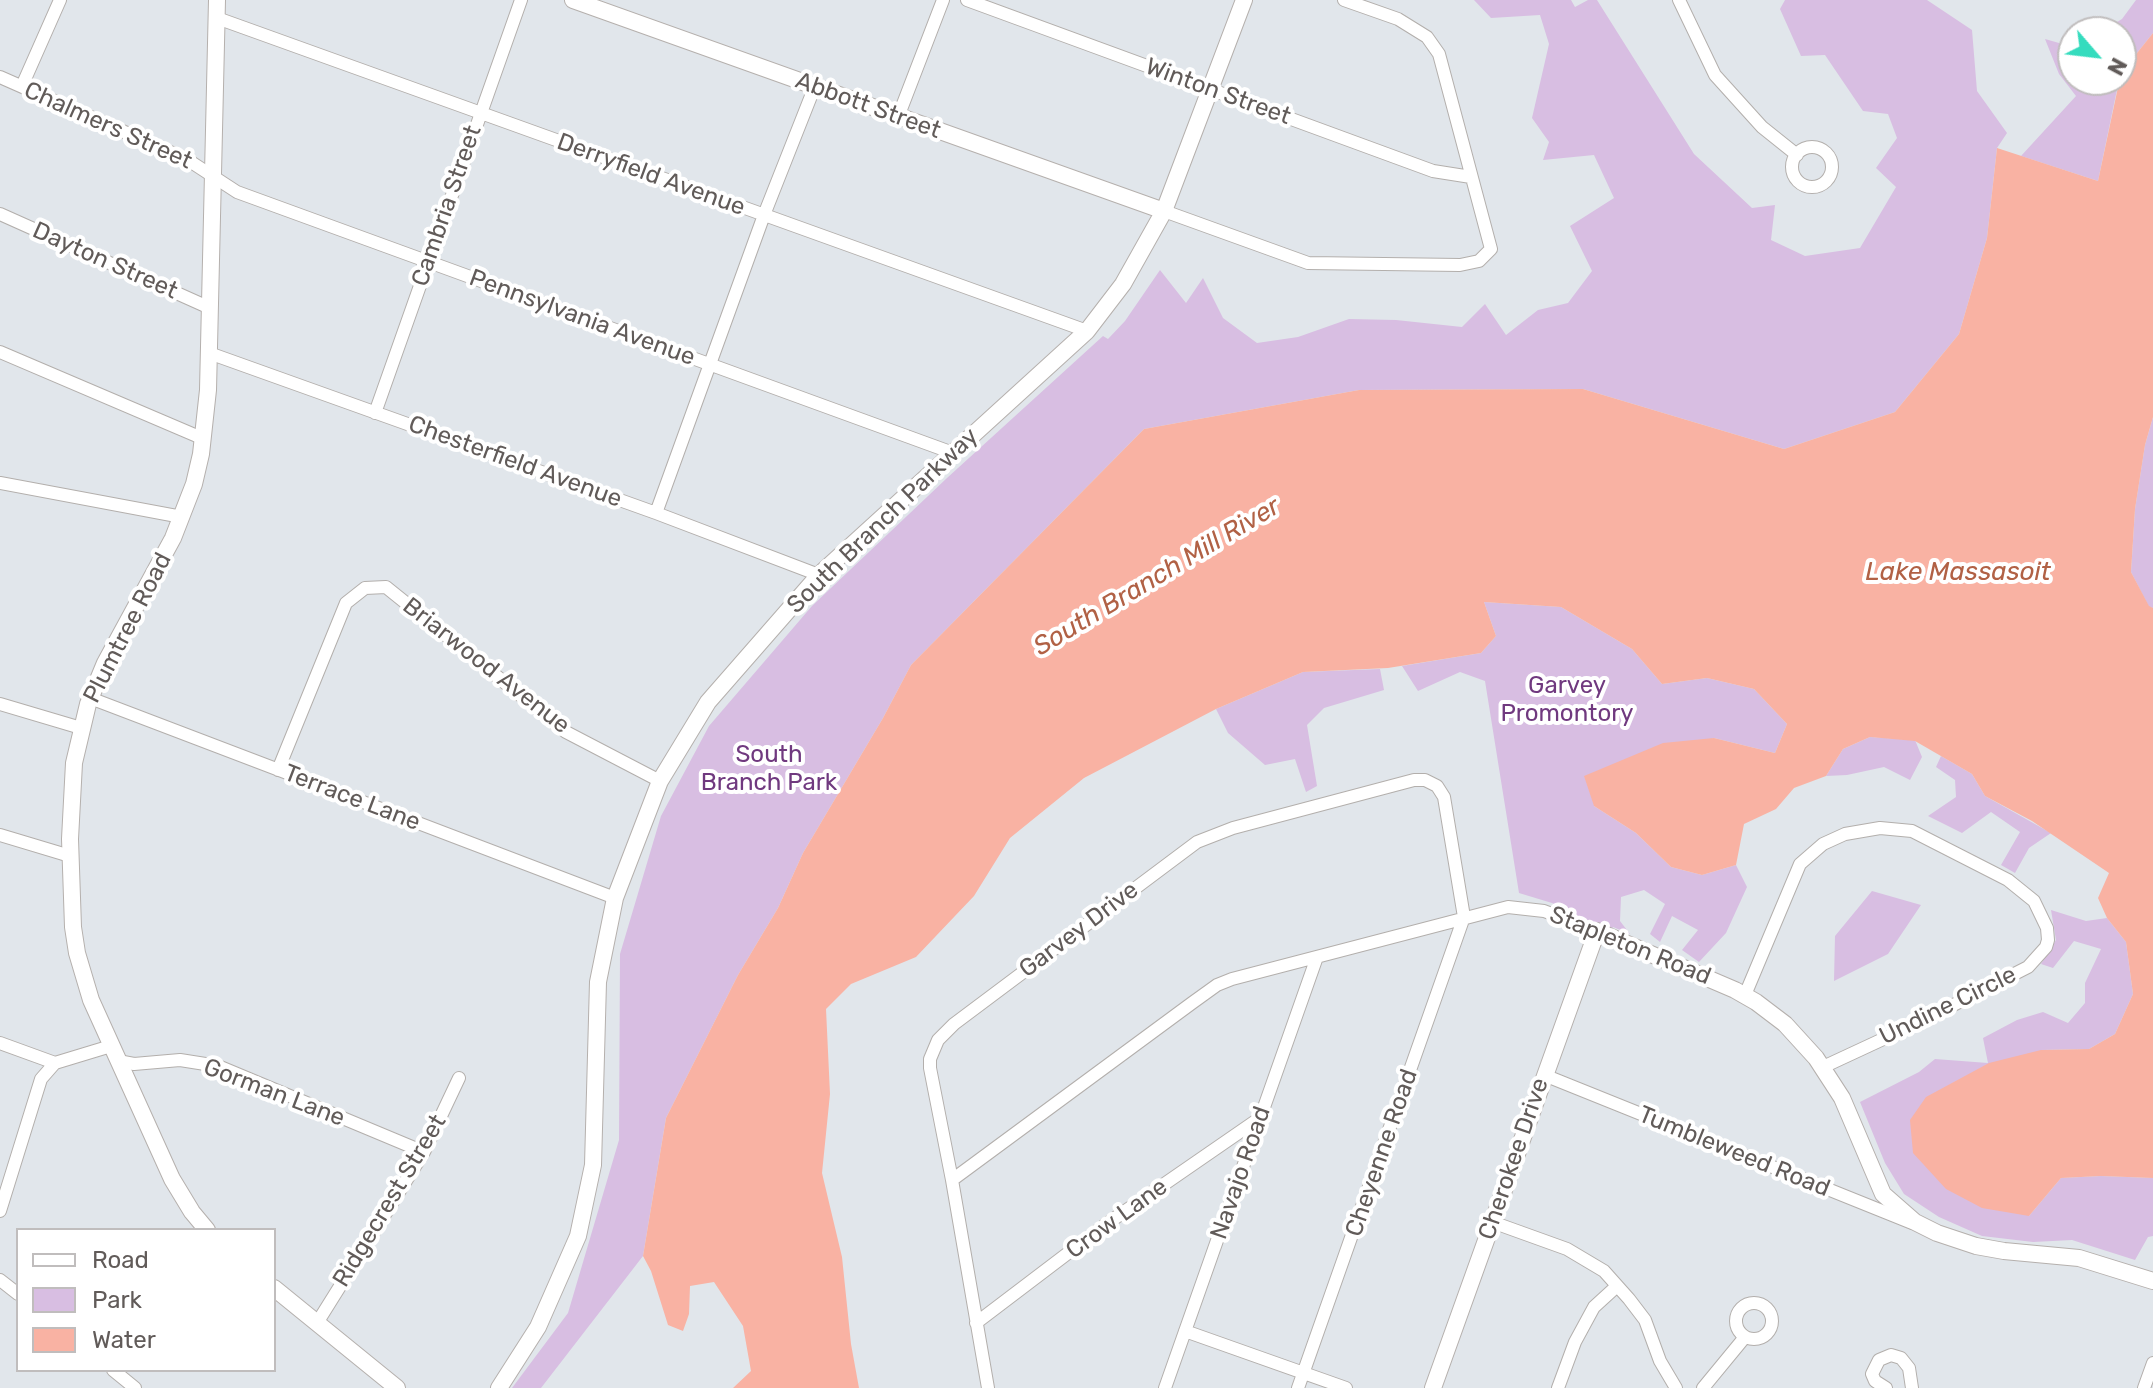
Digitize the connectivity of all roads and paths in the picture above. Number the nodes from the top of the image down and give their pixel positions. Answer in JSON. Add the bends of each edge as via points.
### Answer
{"nodes":[{"id":1,"x":60,"y":0,"type":"edge"},
{"id":2,"x":217,"y":0,"type":"edge"},
{"id":3,"x":521,"y":0,"type":"edge"},
{"id":4,"x":573,"y":0,"type":"edge"},
{"id":5,"x":943,"y":0,"type":"edge"},
{"id":6,"x":967,"y":0,"type":"edge"},
{"id":7,"x":1244,"y":0,"type":"edge"},
{"id":8,"x":1344,"y":0,"type":"edge"},
{"id":9,"x":1679,"y":0,"type":"edge"},
{"id":10,"x":217,"y":18,"type":"junction"},
{"id":11,"x":0,"y":77,"type":"edge"},
{"id":12,"x":22,"y":86,"type":"junction"},
{"id":13,"x":815,"y":86,"type":"junction"},
{"id":14,"x":1211,"y":88,"type":"junction"},
{"id":15,"x":479,"y":114,"type":"junction"},
{"id":16,"x":898,"y":117,"type":"junction"},
{"id":17,"x":1797,"y":155,"type":"dead end"},
{"id":18,"x":214,"y":177,"type":"junction"},
{"id":19,"x":1471,"y":177,"type":"junction"},
{"id":20,"x":1164,"y":211,"type":"junction"},
{"id":21,"x":0,"y":214,"type":"edge"},
{"id":22,"x":764,"y":215,"type":"junction"},
{"id":23,"x":428,"y":262,"type":"junction"},
{"id":24,"x":210,"y":308,"type":"junction"},
{"id":25,"x":1087,"y":331,"type":"junction"},
{"id":26,"x":0,"y":352,"type":"edge"},
{"id":27,"x":209,"y":353,"type":"junction"},
{"id":28,"x":710,"y":364,"type":"junction"},
{"id":29,"x":375,"y":413,"type":"junction"},
{"id":30,"x":204,"y":439,"type":"junction"},
{"id":31,"x":953,"y":453,"type":"junction"},
{"id":32,"x":0,"y":483,"type":"edge"},
{"id":33,"x":656,"y":513,"type":"junction"},
{"id":34,"x":182,"y":517,"type":"junction"},
{"id":35,"x":819,"y":575,"type":"junction"},
{"id":36,"x":90,"y":698,"type":"junction"},
{"id":37,"x":0,"y":704,"type":"edge"},
{"id":38,"x":81,"y":728,"type":"junction"},
{"id":39,"x":278,"y":770,"type":"junction"},
{"id":40,"x":660,"y":781,"type":"junction"},
{"id":41,"x":0,"y":835,"type":"edge"},
{"id":42,"x":70,"y":856,"type":"junction"},
{"id":43,"x":615,"y":898,"type":"junction"},
{"id":44,"x":1464,"y":917,"type":"junction"},
{"id":45,"x":1597,"y":931,"type":"junction"},
{"id":46,"x":1317,"y":957,"type":"junction"},
{"id":47,"x":1745,"y":995,"type":"junction"},
{"id":48,"x":0,"y":1043,"type":"edge"},
{"id":49,"x":114,"y":1053,"type":"junction"},
{"id":50,"x":55,"y":1063,"type":"junction"},
{"id":51,"x":1823,"y":1067,"type":"junction"},
{"id":52,"x":1544,"y":1075,"type":"junction"},
{"id":53,"x":459,"y":1078,"type":"dead end"},
{"id":54,"x":1260,"y":1118,"type":"junction"},
{"id":55,"x":424,"y":1152,"type":"junction"},
{"id":56,"x":952,"y":1180,"type":"junction"},
{"id":57,"x":0,"y":1211,"type":"edge"},
{"id":58,"x":1492,"y":1222,"type":"junction"},
{"id":59,"x":205,"y":1228,"type":"edge"},
{"id":60,"x":1925,"y":1228,"type":"junction"},
{"id":61,"x":0,"y":1280,"type":"edge"},
{"id":62,"x":2153,"y":1281,"type":"edge"},
{"id":63,"x":1617,"y":1286,"type":"junction"},
{"id":64,"x":276,"y":1290,"type":"edge"},
{"id":65,"x":16,"y":1292,"type":"edge"},
{"id":66,"x":317,"y":1323,"type":"junction"},
{"id":67,"x":976,"y":1323,"type":"junction"},
{"id":68,"x":1185,"y":1331,"type":"junction"},
{"id":69,"x":1745,"y":1337,"type":"dead end"},
{"id":70,"x":2153,"y":1363,"type":"edge"},
{"id":71,"x":115,"y":1372,"type":"edge"},
{"id":72,"x":1303,"y":1374,"type":"junction"},
{"id":73,"x":135,"y":1388,"type":"edge"},
{"id":74,"x":397,"y":1388,"type":"edge"},
{"id":75,"x":499,"y":1388,"type":"edge"},
{"id":76,"x":988,"y":1388,"type":"edge"},
{"id":77,"x":1165,"y":1388,"type":"edge"},
{"id":78,"x":1298,"y":1388,"type":"edge"},
{"id":79,"x":1346,"y":1388,"type":"edge"},
{"id":80,"x":1433,"y":1388,"type":"edge"},
{"id":81,"x":1558,"y":1388,"type":"edge"},
{"id":82,"x":1676,"y":1388,"type":"edge"},
{"id":83,"x":1703,"y":1388,"type":"edge"},
{"id":84,"x":1886,"y":1388,"type":"edge"},
{"id":85,"x":1912,"y":1388,"type":"edge"},
{"id":86,"x":2144,"y":1388,"type":"edge"}],
"edges":[{"from":1,"to":12,"type":"street"},
{"from":2,"to":10,"type":"street","name":"Plumtree Road"},
{"from":3,"to":15,"type":"street","name":"Cambria Street"},
{"from":4,"to":13,"type":"street","name":"Abbott Street"},
{"from":5,"to":16,"type":"street"},
{"from":6,"to":14,"type":"street","name":"Winton Street"},
{"from":7,"to":14,"type":"street","name":"South Branch Parkway"},
{"from":8,"to":19,"type":"street","via":[[1398,19],[1427,37],[1439,54]]},
{"from":9,"to":17,"type":"street","via":[[1715,75],[1762,127]]},
{"from":10,"to":15,"type":"street","name":"Derryfield Avenue"},
{"from":10,"to":18,"type":"street","name":"Plumtree Road"},
{"from":11,"to":12,"type":"street","name":"Chalmers Street"},
{"from":12,"to":18,"type":"street","name":"Chalmers Street","via":[[188,160]]},
{"from":13,"to":16,"type":"street","name":"Abbott Street"},
{"from":13,"to":22,"type":"street"},
{"from":14,"to":19,"type":"street","name":"Winton Street","via":[[1433,171]]},
{"from":14,"to":20,"type":"street","name":"South Branch Parkway"},
{"from":15,"to":22,"type":"street","name":"Derryfield Avenue"},
{"from":15,"to":23,"type":"street","name":"Cambria Street"},
{"from":16,"to":20,"type":"street","name":"Abbott Street"},
{"from":18,"to":23,"type":"street","name":"Pennsylvania Avenue","via":[[237,192]]},
{"from":18,"to":24,"type":"street","name":"Plumtree Road"},
{"from":19,"to":20,"type":"street","via":[[1491,249],[1479,261],[1460,265],[1308,263]]},
{"from":20,"to":25,"type":"street","name":"South Branch Parkway","via":[[1123,284]]},
{"from":21,"to":24,"type":"street","name":"Dayton Street"},
{"from":22,"to":25,"type":"street","name":"Derryfield Avenue"},
{"from":22,"to":28,"type":"street"},
{"from":23,"to":28,"type":"street","name":"Pennsylvania Avenue"},
{"from":23,"to":29,"type":"street","name":"Cambria Street"},
{"from":24,"to":27,"type":"street","name":"Plumtree Road"},
{"from":25,"to":31,"type":"street","name":"South Branch Parkway"},
{"from":26,"to":30,"type":"street"},
{"from":27,"to":29,"type":"street","name":"Chesterfield Avenue"},
{"from":27,"to":30,"type":"street","name":"Plumtree Road"},
{"from":28,"to":31,"type":"street","name":"Pennsylvania Avenue"},
{"from":28,"to":33,"type":"street"},
{"from":29,"to":33,"type":"street","name":"Chesterfield Avenue"},
{"from":30,"to":34,"type":"street","name":"Plumtree Road"},
{"from":31,"to":35,"type":"street","name":"South Branch Parkway"},
{"from":32,"to":34,"type":"street"},
{"from":33,"to":35,"type":"street","name":"Chesterfield Avenue"},
{"from":34,"to":36,"type":"street","name":"Plumtree Road"},
{"from":35,"to":40,"type":"street","name":"South Branch Parkway","via":[[708,702]]},
{"from":36,"to":38,"type":"street","name":"Plumtree Road"},
{"from":36,"to":39,"type":"street","name":"Terrace Lane"},
{"from":37,"to":38,"type":"street"},
{"from":38,"to":42,"type":"street","name":"Plumtree Road"},
{"from":39,"to":40,"type":"street","name":"Briarwood Avenue","via":[[346,603],[365,588],[386,587],[566,732]]},
{"from":39,"to":43,"type":"street","name":"Terrace Lane"},
{"from":40,"to":43,"type":"street","name":"South Branch Parkway"},
{"from":41,"to":42,"type":"street"},
{"from":42,"to":49,"type":"street","name":"Plumtree Road","via":[[77,953]]},
{"from":43,"to":75,"type":"street","name":"South Branch Parkway","via":[[598,982],[593,1165],[578,1236],[538,1327]]},
{"from":44,"to":45,"type":"street","name":"Stapleton Road","via":[[1527,907]]},
{"from":44,"to":46,"type":"street","name":"Stapleton Road"},
{"from":44,"to":56,"type":"street","name":"Garvey Drive","via":[[1444,797],[1425,780],[1233,828],[1197,842],[938,1040],[930,1063]]},
{"from":44,"to":72,"type":"street","name":"Cheyenne Road"},
{"from":45,"to":47,"type":"street","name":"Stapleton Road"},
{"from":45,"to":52,"type":"street","name":"Cherokee Drive"},
{"from":46,"to":54,"type":"street","name":"Navajo Road"},
{"from":46,"to":56,"type":"street","name":"Stapleton Road","via":[[1217,985]]},
{"from":47,"to":51,"type":"street","name":"Stapleton Road","via":[[1785,1024]]},
{"from":47,"to":51,"type":"street","name":"Undine Circle","via":[[1800,864],[1845,834],[1880,828],[1912,831],[2008,880],[2034,901],[2048,940],[2028,967]]},
{"from":48,"to":50,"type":"street"},
{"from":49,"to":50,"type":"street","name":"Gorman Lane"},
{"from":49,"to":55,"type":"street","name":"Gorman Lane","via":[[134,1064],[180,1060],[218,1066]]},
{"from":49,"to":59,"type":"street","name":"Plumtree Road","via":[[172,1179]]},
{"from":50,"to":57,"type":"street","via":[[41,1079]]},
{"from":51,"to":60,"type":"street","name":"Stapleton Road","via":[[1856,1126],[1883,1194]]},
{"from":52,"to":58,"type":"street","name":"Cherokee Drive"},
{"from":52,"to":60,"type":"street","name":"Tumbleweed Road"},
{"from":53,"to":55,"type":"street","name":"Ridgecrest Street"},
{"from":54,"to":67,"type":"street","name":"Crow Lane"},
{"from":54,"to":68,"type":"street","name":"Navajo Road"},
{"from":55,"to":66,"type":"street","name":"Ridgecrest Street"},
{"from":56,"to":67,"type":"street","name":"Garvey Drive"},
{"from":58,"to":63,"type":"street","via":[[1582,1256]]},
{"from":58,"to":80,"type":"street","name":"Cherokee Drive"},
{"from":60,"to":62,"type":"street","name":"Stapleton Road","via":[[1990,1249],[2088,1260]]},
{"from":61,"to":65,"type":"street"},
{"from":63,"to":81,"type":"street","via":[[1591,1312]]},
{"from":63,"to":82,"type":"street","via":[[1645,1320]]},
{"from":64,"to":66,"type":"street"},
{"from":66,"to":74,"type":"street"},
{"from":67,"to":76,"type":"street","name":"Garvey Drive"},
{"from":68,"to":72,"type":"street"},
{"from":68,"to":77,"type":"street","name":"Navajo Road"},
{"from":69,"to":83,"type":"street"},
{"from":70,"to":86,"type":"street"},
{"from":71,"to":73,"type":"street"},
{"from":72,"to":78,"type":"street","name":"Cheyenne Road"},
{"from":72,"to":79,"type":"street"},
{"from":84,"to":85,"type":"street","via":[[1872,1374],[1879,1360],[1891,1355],[1909,1368]]}]}
